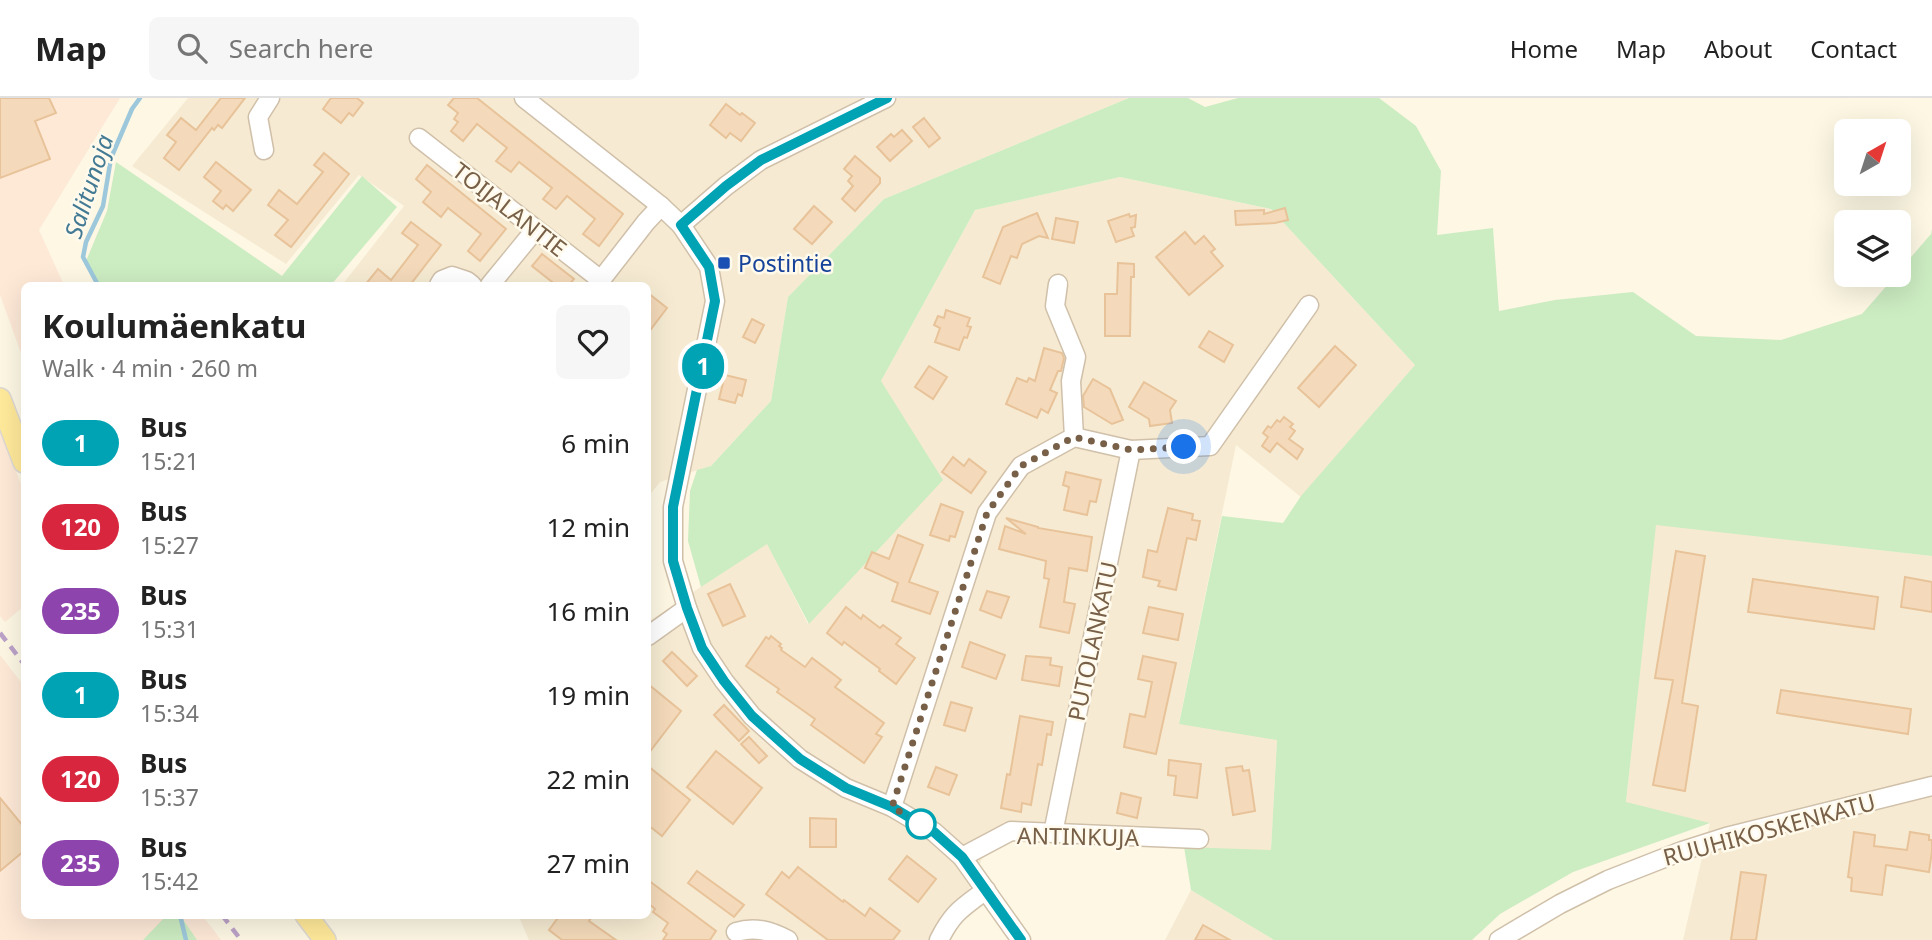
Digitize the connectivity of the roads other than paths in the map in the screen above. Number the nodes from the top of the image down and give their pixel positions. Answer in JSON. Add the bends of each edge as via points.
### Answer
{"nodes":[{"id":1,"x":270,"y":98,"type":"edge"},
{"id":2,"x":524,"y":98,"type":"edge"},
{"id":3,"x":887,"y":98,"type":"edge"},
{"id":4,"x":419,"y":138,"type":"dead end"},
{"id":5,"x":264,"y":150,"type":"dead end"},
{"id":6,"x":661,"y":206,"type":"junction"},
{"id":7,"x":681,"y":225,"type":"junction"},
{"id":8,"x":535,"y":230,"type":"junction"},
{"id":9,"x":441,"y":282,"type":"edge"},
{"id":10,"x":468,"y":282,"type":"edge"},
{"id":11,"x":492,"y":282,"type":"edge"},
{"id":12,"x":598,"y":282,"type":"edge"},
{"id":13,"x":600,"y":282,"type":"edge"},
{"id":14,"x":1058,"y":285,"type":"dead end"},
{"id":15,"x":1309,"y":305,"type":"dead end"},
{"id":16,"x":0,"y":398,"type":"edge"},
{"id":17,"x":1074,"y":437,"type":"junction"},
{"id":18,"x":1131,"y":450,"type":"junction"},
{"id":19,"x":21,"y":454,"type":"edge"},
{"id":20,"x":687,"y":608,"type":"junction"},
{"id":21,"x":651,"y":634,"type":"edge"},
{"id":22,"x":1932,"y":786,"type":"edge"},
{"id":23,"x":892,"y":807,"type":"junction"},
{"id":24,"x":1053,"y":833,"type":"junction"},
{"id":25,"x":1199,"y":839,"type":"dead end"},
{"id":26,"x":962,"y":857,"type":"junction"},
{"id":27,"x":986,"y":890,"type":"junction"},
{"id":28,"x":309,"y":919,"type":"edge"},
{"id":29,"x":736,"y":932,"type":"dead end"},
{"id":30,"x":325,"y":940,"type":"edge"},
{"id":31,"x":788,"y":940,"type":"edge"},
{"id":32,"x":939,"y":940,"type":"edge"},
{"id":33,"x":1021,"y":940,"type":"edge"},
{"id":34,"x":1499,"y":940,"type":"edge"}],
"edges":[{"from":1,"to":5,"type":"street","via":[[258,117]]},
{"from":2,"to":6,"type":"street"},
{"from":3,"to":7,"type":"street","via":[[761,160]]},
{"from":4,"to":8,"type":"street","name":"TOIJALANTIE"},
{"from":6,"to":7,"type":"street"},
{"from":6,"to":13,"type":"street"},
{"from":7,"to":20,"type":"street","via":[[709,267],[715,301],[673,507],[673,561]]},
{"from":8,"to":11,"type":"street"},
{"from":8,"to":12,"type":"street","name":"TOIJALANTIE"},
{"from":9,"to":10,"type":"street","via":[[452,276]]},
{"from":14,"to":17,"type":"street","via":[[1055,306],[1076,357],[1071,381]]},
{"from":15,"to":18,"type":"street","via":[[1210,446]]},
{"from":16,"to":19,"type":"main road"},
{"from":17,"to":18,"type":"street"},
{"from":17,"to":23,"type":"street","via":[[1021,466],[987,513]]},
{"from":18,"to":24,"type":"street","name":"PUTOLANKATU"},
{"from":20,"to":21,"type":"street"},
{"from":20,"to":23,"type":"street","via":[[702,648],[752,716],[815,769]]},
{"from":22,"to":34,"type":"street","name":"RUUHIKOSKENKATU","via":[[1682,851],[1608,880]]},
{"from":23,"to":26,"type":"street","via":[[934,832]]},
{"from":24,"to":25,"type":"street","name":"ANTINKUJA"},
{"from":24,"to":26,"type":"street","name":"ANTINKUJA","via":[[1011,831]]},
{"from":26,"to":27,"type":"street"},
{"from":27,"to":32,"type":"street","via":[[955,912]]},
{"from":27,"to":33,"type":"street"},
{"from":28,"to":30,"type":"main road"},
{"from":29,"to":31,"type":"street","via":[[762,929]]}]}
